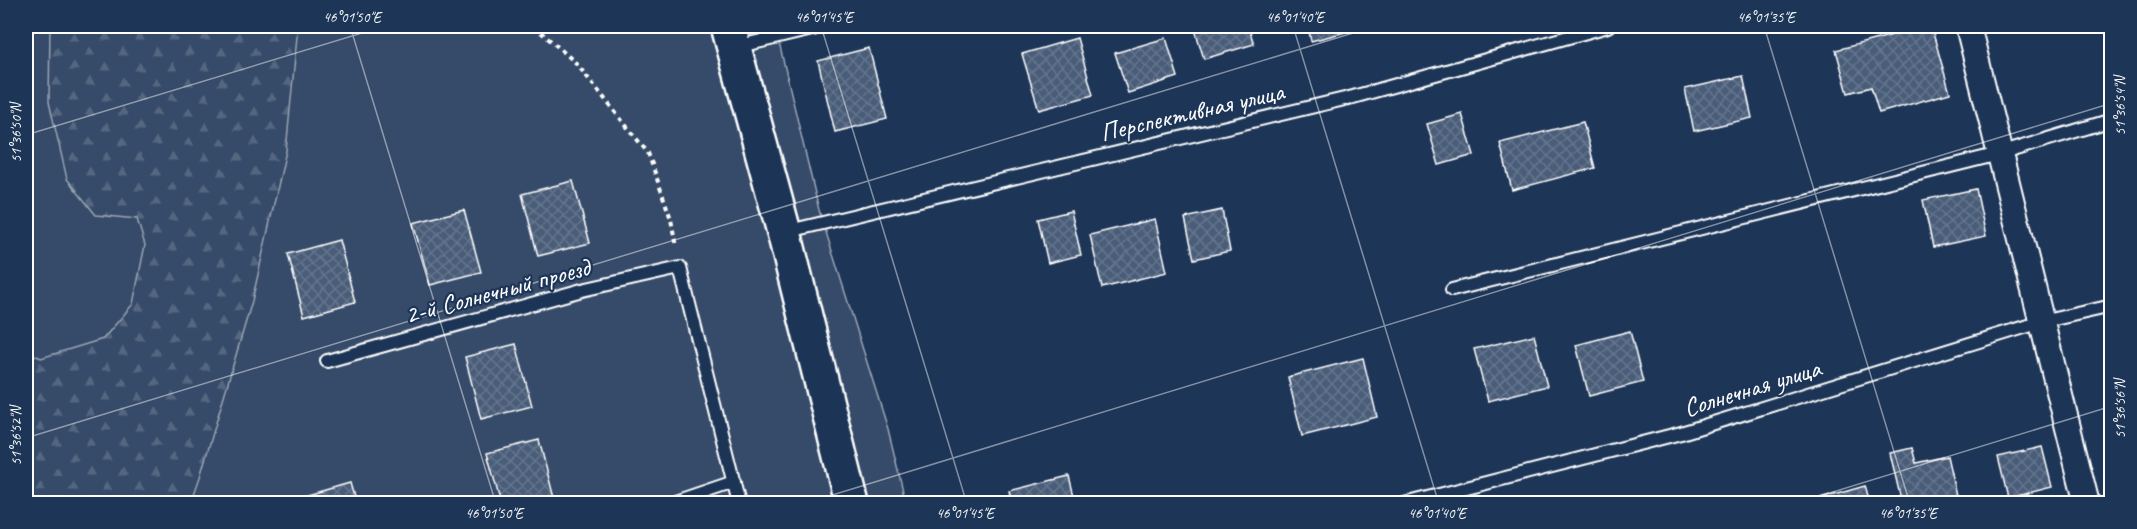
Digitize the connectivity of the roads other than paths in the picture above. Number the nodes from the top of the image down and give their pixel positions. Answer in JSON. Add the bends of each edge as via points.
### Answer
{"nodes":[{"id":1,"x":825,"y":26,"type":"edge"},
{"id":2,"x":1608,"y":26,"type":"edge"},
{"id":3,"x":1968,"y":26,"type":"edge"},
{"id":4,"x":731,"y":36,"type":"edge"},
{"id":5,"x":2112,"y":120,"type":"edge"},
{"id":6,"x":2000,"y":154,"type":"junction"},
{"id":7,"x":784,"y":232,"type":"junction"},
{"id":8,"x":1452,"y":290,"type":"dead end"},
{"id":9,"x":2112,"y":306,"type":"edge"},
{"id":10,"x":2041,"y":322,"type":"junction"},
{"id":11,"x":327,"y":361,"type":"dead end"},
{"id":12,"x":734,"y":482,"type":"junction"},
{"id":13,"x":669,"y":504,"type":"edge"},
{"id":14,"x":739,"y":504,"type":"edge"},
{"id":15,"x":852,"y":504,"type":"edge"},
{"id":16,"x":1404,"y":504,"type":"edge"},
{"id":17,"x":2087,"y":504,"type":"edge"}],
"edges":[{"from":1,"to":4,"type":"lane"},
{"from":2,"to":7,"type":"lane","name":"Перспективная улица","via":[[1353,97]]},
{"from":3,"to":6,"type":"street"},
{"from":4,"to":7,"type":"main road"},
{"from":5,"to":6,"type":"lane"},
{"from":6,"to":8,"type":"lane"},
{"from":6,"to":10,"type":"street"},
{"from":7,"to":15,"type":"main road"},
{"from":9,"to":10,"type":"lane","name":"Солнечная улица"},
{"from":10,"to":16,"type":"lane","name":"Солнечная улица","via":[[1681,433]]},
{"from":10,"to":17,"type":"street"},
{"from":11,"to":12,"type":"lane","name":"2-й Солнечный проезд","via":[[582,290],[680,268]]},
{"from":12,"to":13,"type":"lane"},
{"from":12,"to":14,"type":"lane"}]}
